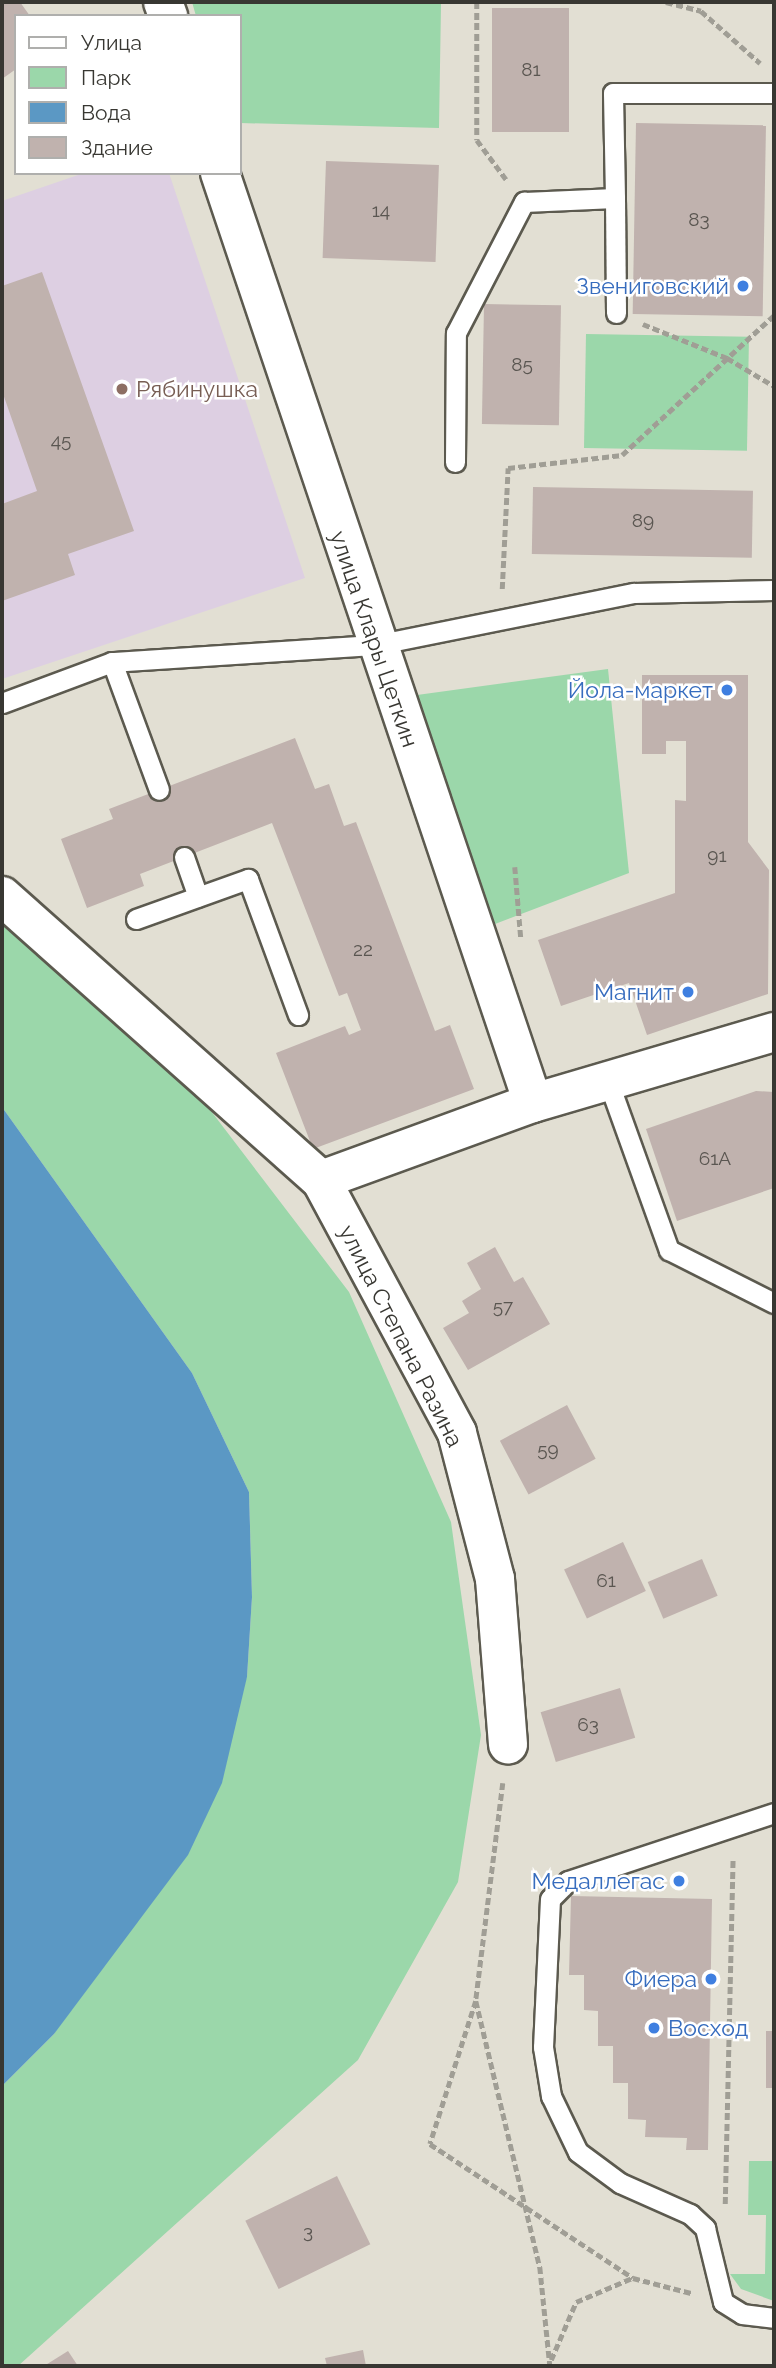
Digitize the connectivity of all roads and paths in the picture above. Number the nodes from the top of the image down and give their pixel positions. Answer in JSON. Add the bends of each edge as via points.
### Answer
{"nodes":[{"id":1,"x":477,"y":2,"type":"edge"},
{"id":2,"x":666,"y":2,"type":"edge"},
{"id":3,"x":764,"y":66,"type":"dead end"},
{"id":4,"x":774,"y":93,"type":"edge"},
{"id":5,"x":221,"y":175,"type":"edge"},
{"id":6,"x":615,"y":198,"type":"junction"},
{"id":7,"x":524,"y":202,"type":"junction"},
{"id":8,"x":616,"y":313,"type":"joint"},
{"id":9,"x":774,"y":315,"type":"edge"},
{"id":10,"x":727,"y":358,"type":"junction"},
{"id":11,"x":774,"y":386,"type":"edge"},
{"id":12,"x":455,"y":462,"type":"dead end"},
{"id":13,"x":774,"y":590,"type":"edge"},
{"id":14,"x":500,"y":620,"type":"junction"},
{"id":15,"x":374,"y":645,"type":"junction"},
{"id":16,"x":112,"y":662,"type":"junction"},
{"id":17,"x":2,"y":703,"type":"edge"},
{"id":18,"x":159,"y":790,"type":"dead end"},
{"id":19,"x":184,"y":857,"type":"dead end"},
{"id":20,"x":2,"y":896,"type":"edge"},
{"id":21,"x":198,"y":897,"type":"junction"},
{"id":22,"x":136,"y":919,"type":"dead end"},
{"id":23,"x":298,"y":1015,"type":"dead end"},
{"id":24,"x":774,"y":1032,"type":"edge"},
{"id":25,"x":608,"y":1081,"type":"junction"},
{"id":26,"x":533,"y":1103,"type":"junction"},
{"id":27,"x":321,"y":1180,"type":"junction"},
{"id":28,"x":774,"y":1303,"type":"edge"},
{"id":29,"x":508,"y":1744,"type":"joint"},
{"id":30,"x":774,"y":1813,"type":"edge"},
{"id":31,"x":733,"y":1826,"type":"junction"},
{"id":32,"x":476,"y":2001,"type":"junction"},
{"id":33,"x":525,"y":2205,"type":"junction"},
{"id":34,"x":725,"y":2218,"type":"dead end"},
{"id":35,"x":633,"y":2278,"type":"junction"},
{"id":36,"x":723,"y":2302,"type":"junction"},
{"id":37,"x":774,"y":2318,"type":"edge"},
{"id":38,"x":550,"y":2363,"type":"edge"}],
"edges":[{"from":1,"to":7,"type":"path","via":[[477,141]]},
{"from":2,"to":3,"type":"path","via":[[701,11]]},
{"from":4,"to":6,"type":"lane","via":[[613,93]]},
{"from":5,"to":15,"type":"street","name":"улица Клары Цеткин"},
{"from":6,"to":7,"type":"lane"},
{"from":6,"to":8,"type":"lane"},
{"from":7,"to":12,"type":"lane","via":[[456,333]]},
{"from":8,"to":10,"type":"path"},
{"from":9,"to":10,"type":"path"},
{"from":10,"to":11,"type":"path"},
{"from":10,"to":14,"type":"path","via":[[622,455],[508,468]]},
{"from":13,"to":14,"type":"lane","via":[[634,593]]},
{"from":14,"to":15,"type":"lane"},
{"from":15,"to":16,"type":"lane"},
{"from":15,"to":26,"type":"street","name":"улица Клары Цеткин"},
{"from":16,"to":17,"type":"lane"},
{"from":16,"to":18,"type":"lane"},
{"from":19,"to":21,"type":"lane"},
{"from":20,"to":27,"type":"street","name":"улица Степана Разина"},
{"from":21,"to":22,"type":"lane"},
{"from":21,"to":23,"type":"lane","via":[[248,878]]},
{"from":24,"to":25,"type":"street"},
{"from":25,"to":26,"type":"street"},
{"from":25,"to":28,"type":"lane","via":[[669,1250]]},
{"from":26,"to":27,"type":"street"},
{"from":27,"to":29,"type":"street","name":"улица Степана Разина","via":[[457,1433],[495,1579]]},
{"from":29,"to":32,"type":"path"},
{"from":30,"to":31,"type":"lane"},
{"from":31,"to":34,"type":"path"},
{"from":31,"to":36,"type":"lane","via":[[568,1881],[550,1899],[543,2047],[551,2096],[578,2152],[620,2183],[690,2214],[705,2228]]},
{"from":32,"to":33,"type":"path"},
{"from":32,"to":33,"type":"path","via":[[430,2144]]},
{"from":33,"to":35,"type":"path"},
{"from":33,"to":38,"type":"path"},
{"from":35,"to":36,"type":"path"},
{"from":35,"to":38,"type":"path","via":[[576,2302]]},
{"from":36,"to":37,"type":"lane","via":[[742,2314]]}]}
